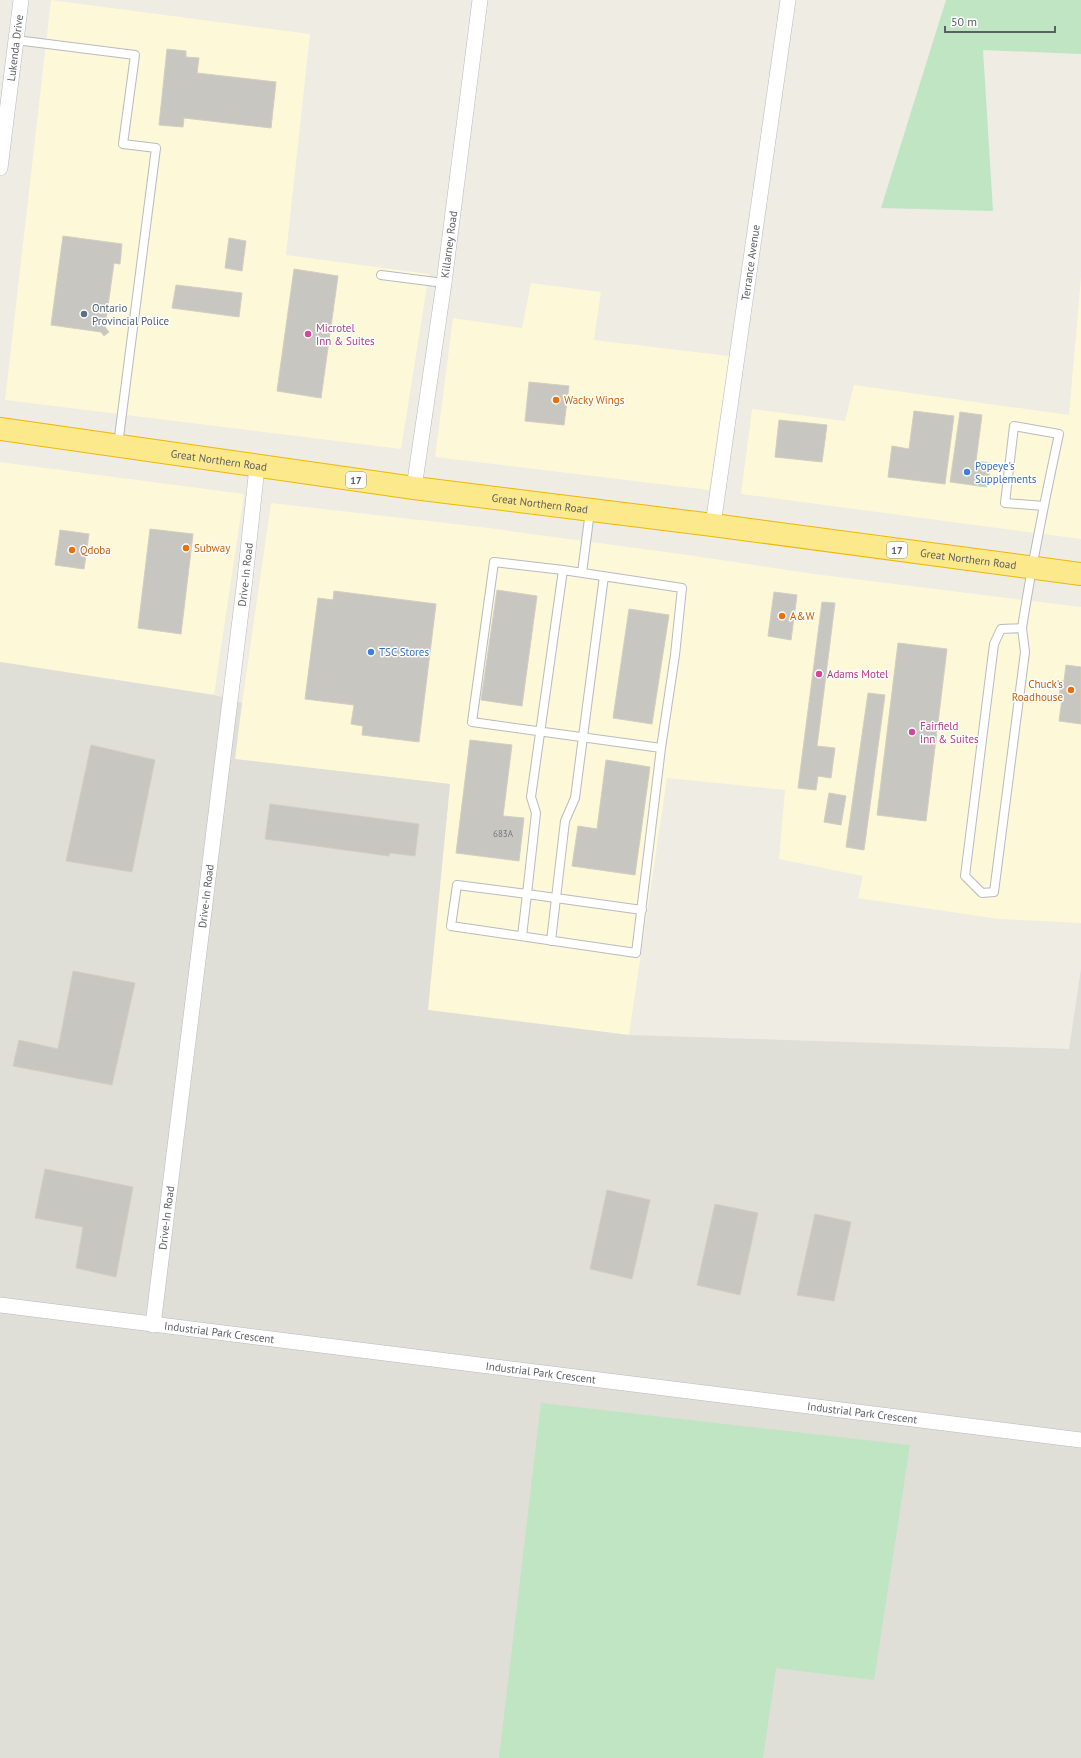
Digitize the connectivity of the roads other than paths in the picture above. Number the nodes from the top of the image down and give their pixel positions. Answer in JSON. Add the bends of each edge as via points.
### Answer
{"nodes":[{"id":1,"x":21,"y":0,"type":"edge"},
{"id":2,"x":480,"y":0,"type":"edge"},
{"id":3,"x":788,"y":0,"type":"edge"},
{"id":4,"x":16,"y":40,"type":"junction"},
{"id":5,"x":2,"y":137,"type":"edge"},
{"id":6,"x":0,"y":168,"type":"edge"},
{"id":7,"x":381,"y":276,"type":"dead end"},
{"id":8,"x":444,"y":283,"type":"junction"},
{"id":9,"x":0,"y":429,"type":"edge"},
{"id":10,"x":118,"y":446,"type":"junction"},
{"id":11,"x":257,"y":467,"type":"junction"},
{"id":12,"x":414,"y":488,"type":"junction"},
{"id":13,"x":1044,"y":506,"type":"junction"},
{"id":14,"x":590,"y":510,"type":"junction"},
{"id":15,"x":713,"y":525,"type":"junction"},
{"id":16,"x":1031,"y":568,"type":"junction"},
{"id":17,"x":563,"y":570,"type":"junction"},
{"id":18,"x":582,"y":573,"type":"junction"},
{"id":19,"x":1081,"y":574,"type":"edge"},
{"id":20,"x":604,"y":576,"type":"junction"},
{"id":21,"x":1022,"y":628,"type":"junction"},
{"id":22,"x":540,"y":731,"type":"junction"},
{"id":23,"x":583,"y":737,"type":"junction"},
{"id":24,"x":661,"y":748,"type":"junction"},
{"id":25,"x":527,"y":894,"type":"junction"},
{"id":26,"x":556,"y":898,"type":"junction"},
{"id":27,"x":642,"y":910,"type":"junction"},
{"id":28,"x":522,"y":936,"type":"junction"},
{"id":29,"x":551,"y":941,"type":"junction"},
{"id":30,"x":0,"y":1305,"type":"edge"},
{"id":31,"x":153,"y":1325,"type":"junction"},
{"id":32,"x":1081,"y":1440,"type":"edge"}],
"edges":[{"from":1,"to":4,"type":"street","name":"Lukenda Drive"},
{"from":2,"to":8,"type":"street","name":"Killarney Road"},
{"from":3,"to":15,"type":"street","name":"Terrance Avenue"},
{"from":4,"to":5,"type":"street","name":"Lukenda Drive"},
{"from":4,"to":10,"type":"lane","via":[[135,55],[123,144],[156,148]]},
{"from":5,"to":6,"type":"street","name":"Lukenda Drive"},
{"from":7,"to":8,"type":"lane"},
{"from":8,"to":12,"type":"street","name":"Killarney Road"},
{"from":9,"to":10,"type":"highway","name":"Great Northern Road","number":"17"},
{"from":10,"to":11,"type":"highway","name":"Great Northern Road","number":"17"},
{"from":11,"to":12,"type":"highway","name":"Great Northern Road","number":"17"},
{"from":11,"to":31,"type":"street","name":"Drive-In Road"},
{"from":12,"to":14,"type":"highway","name":"Great Northern Road","number":"17"},
{"from":13,"to":13,"type":"lane","via":[[1058,434],[1014,426],[1005,503]]},
{"from":13,"to":16,"type":"lane"},
{"from":14,"to":15,"type":"highway","name":"Great Northern Road","number":"17"},
{"from":14,"to":18,"type":"lane"},
{"from":15,"to":16,"type":"highway","name":"Great Northern Road","number":"17"},
{"from":16,"to":19,"type":"highway","name":"Great Northern Road","number":"17"},
{"from":16,"to":21,"type":"lane"},
{"from":17,"to":18,"type":"lane"},
{"from":17,"to":22,"type":"lane"},
{"from":17,"to":22,"type":"lane","via":[[494,562],[472,722]]},
{"from":18,"to":20,"type":"lane"},
{"from":20,"to":23,"type":"lane"},
{"from":20,"to":24,"type":"lane","via":[[682,588]]},
{"from":21,"to":21,"type":"lane","via":[[1025,652],[994,892],[982,893],[965,876],[994,644],[1001,629]]},
{"from":22,"to":23,"type":"lane"},
{"from":22,"to":25,"type":"lane","via":[[531,797],[536,813]]},
{"from":23,"to":24,"type":"lane"},
{"from":23,"to":26,"type":"lane","via":[[575,798],[565,821]]},
{"from":24,"to":27,"type":"lane"},
{"from":25,"to":26,"type":"lane"},
{"from":25,"to":28,"type":"lane"},
{"from":25,"to":28,"type":"lane","via":[[457,885],[451,926]]},
{"from":26,"to":27,"type":"lane"},
{"from":26,"to":29,"type":"lane"},
{"from":27,"to":29,"type":"lane","via":[[636,953]]},
{"from":28,"to":29,"type":"lane"},
{"from":30,"to":31,"type":"street","name":"Industrial Park Crescent"},
{"from":31,"to":32,"type":"street","name":"Industrial Park Crescent"}]}
